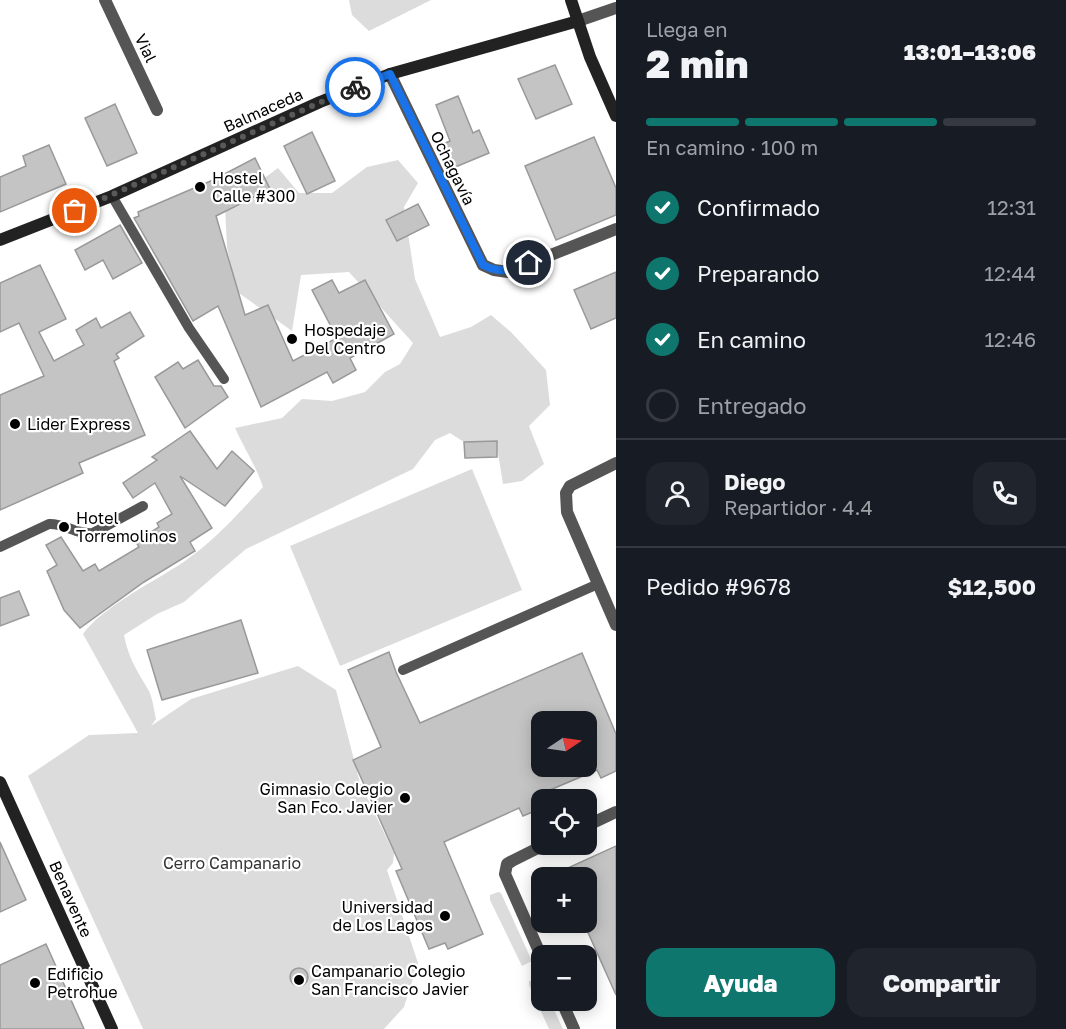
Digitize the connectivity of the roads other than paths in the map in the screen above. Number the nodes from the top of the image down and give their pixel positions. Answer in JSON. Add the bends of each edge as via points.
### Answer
{"nodes":[{"id":1,"x":105,"y":0,"type":"edge"},
{"id":2,"x":571,"y":0,"type":"edge"},
{"id":3,"x":616,"y":8,"type":"edge"},
{"id":4,"x":578,"y":21,"type":"junction"},
{"id":5,"x":390,"y":74,"type":"junction"},
{"id":6,"x":157,"y":110,"type":"dead end"},
{"id":7,"x":616,"y":116,"type":"edge"},
{"id":8,"x":112,"y":196,"type":"junction"},
{"id":9,"x":616,"y":229,"type":"edge"},
{"id":10,"x":0,"y":240,"type":"edge"},
{"id":11,"x":225,"y":379,"type":"dead end"},
{"id":12,"x":616,"y":464,"type":"edge"},
{"id":13,"x":142,"y":506,"type":"dead end"},
{"id":14,"x":0,"y":547,"type":"edge"},
{"id":15,"x":598,"y":584,"type":"junction"},
{"id":16,"x":616,"y":625,"type":"edge"},
{"id":17,"x":403,"y":670,"type":"dead end"},
{"id":18,"x":0,"y":782,"type":"edge"},
{"id":19,"x":616,"y":812,"type":"edge"},
{"id":20,"x":597,"y":821,"type":"edge"},
{"id":21,"x":531,"y":852,"type":"edge"},
{"id":22,"x":536,"y":945,"type":"edge"},
{"id":23,"x":566,"y":1011,"type":"edge"},
{"id":24,"x":112,"y":1029,"type":"edge"},
{"id":25,"x":574,"y":1029,"type":"edge"}],
"edges":[{"from":1,"to":6,"type":"street","name":"Vial"},
{"from":2,"to":4,"type":"street"},
{"from":3,"to":4,"type":"street","name":"Balmaceda"},
{"from":4,"to":5,"type":"street","name":"Balmaceda"},
{"from":4,"to":7,"type":"street"},
{"from":5,"to":8,"type":"street","name":"Balmaceda"},
{"from":5,"to":9,"type":"street","name":"Ochagavía","via":[[483,265],[508,272]]},
{"from":8,"to":10,"type":"street","name":"Balmaceda"},
{"from":8,"to":11,"type":"lane","via":[[189,328]]},
{"from":12,"to":15,"type":"street","via":[[570,486],[566,493],[567,512]]},
{"from":13,"to":14,"type":"lane","via":[[93,533],[55,523]]},
{"from":15,"to":16,"type":"street"},
{"from":15,"to":17,"type":"lane"},
{"from":18,"to":24,"type":"street","name":"Benavente"},
{"from":19,"to":20,"type":"street"},
{"from":21,"to":22,"type":"street","via":[[507,864],[505,874]]},
{"from":23,"to":25,"type":"street"}]}
